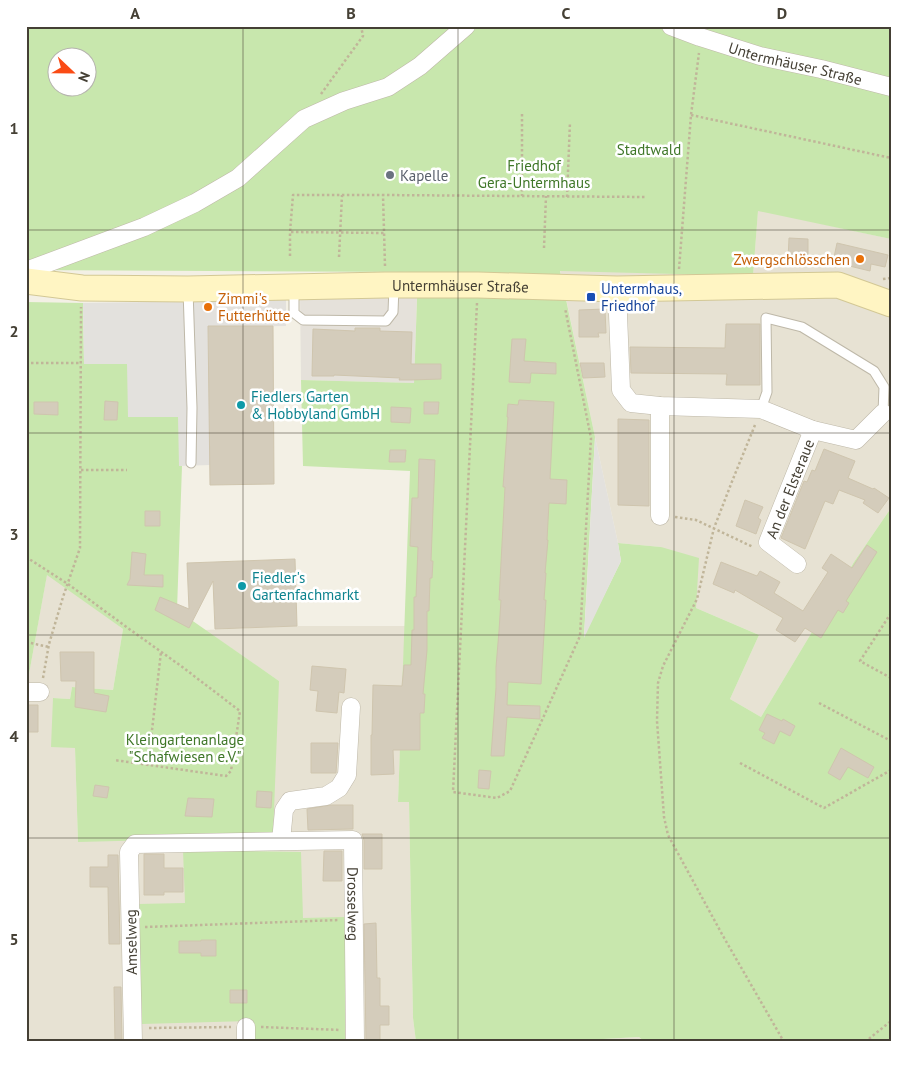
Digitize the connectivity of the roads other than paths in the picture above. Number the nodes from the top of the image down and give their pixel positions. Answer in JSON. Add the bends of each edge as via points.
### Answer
{"nodes":[{"id":1,"x":466,"y":26,"type":"edge"},
{"id":2,"x":671,"y":26,"type":"edge"},
{"id":3,"x":891,"y":87,"type":"edge"},
{"id":4,"x":26,"y":271,"type":"edge"},
{"id":5,"x":26,"y":281,"type":"edge"},
{"id":6,"x":389,"y":285,"type":"junction"},
{"id":7,"x":294,"y":287,"type":"junction"},
{"id":8,"x":617,"y":289,"type":"junction"},
{"id":9,"x":188,"y":290,"type":"junction"},
{"id":10,"x":891,"y":304,"type":"edge"},
{"id":11,"x":660,"y":406,"type":"junction"},
{"id":12,"x":761,"y":409,"type":"junction"},
{"id":13,"x":883,"y":413,"type":"joint"},
{"id":14,"x":812,"y":430,"type":"junction"},
{"id":15,"x":191,"y":463,"type":"dead end"},
{"id":16,"x":660,"y":516,"type":"road end"},
{"id":17,"x":797,"y":564,"type":"dead end"},
{"id":18,"x":351,"y":707,"type":"dead end"},
{"id":19,"x":281,"y":841,"type":"junction"},
{"id":20,"x":135,"y":844,"type":"joint"},
{"id":21,"x":133,"y":1042,"type":"edge"},
{"id":22,"x":355,"y":1042,"type":"edge"}],
"edges":[{"from":1,"to":4,"type":"street","via":[[420,66],[388,87],[344,101],[304,119],[238,178],[195,203],[144,227]]},
{"from":2,"to":3,"type":"street","name":"Untermhäuser Straße","via":[[760,56]]},
{"from":5,"to":9,"type":"main road","name":"Untermhäuser Straße","via":[[82,288]]},
{"from":6,"to":7,"type":"main road","name":"Untermhäuser Straße"},
{"from":6,"to":7,"type":"lane","via":[[393,312],[386,321],[302,320],[294,313]]},
{"from":6,"to":8,"type":"main road","name":"Untermhäuser Straße","via":[[478,284]]},
{"from":7,"to":9,"type":"main road","name":"Untermhäuser Straße"},
{"from":8,"to":10,"type":"main road","name":"Untermhäuser Straße","via":[[838,285]]},
{"from":8,"to":11,"type":"street","name":"An der Elsteraue","via":[[621,390],[630,403]]},
{"from":9,"to":15,"type":"lane"},
{"from":11,"to":12,"type":"street","name":"An der Elsteraue"},
{"from":11,"to":16,"type":"street"},
{"from":12,"to":13,"type":"lane","via":[[767,392],[766,318],[802,327],[874,371],[884,387]]},
{"from":12,"to":14,"type":"street","name":"An der Elsteraue"},
{"from":13,"to":14,"type":"street","name":"An der Elsteraue","via":[[856,440]]},
{"from":14,"to":17,"type":"street","name":"An der Elsteraue","via":[[763,546]]},
{"from":18,"to":19,"type":"street","via":[[347,775],[339,788],[326,796],[290,801],[284,810]]},
{"from":19,"to":20,"type":"street","name":"Drosselweg"},
{"from":19,"to":22,"type":"street","name":"Drosselweg","via":[[354,840]]},
{"from":20,"to":21,"type":"street","name":"Amselweg","via":[[129,852]]}]}
